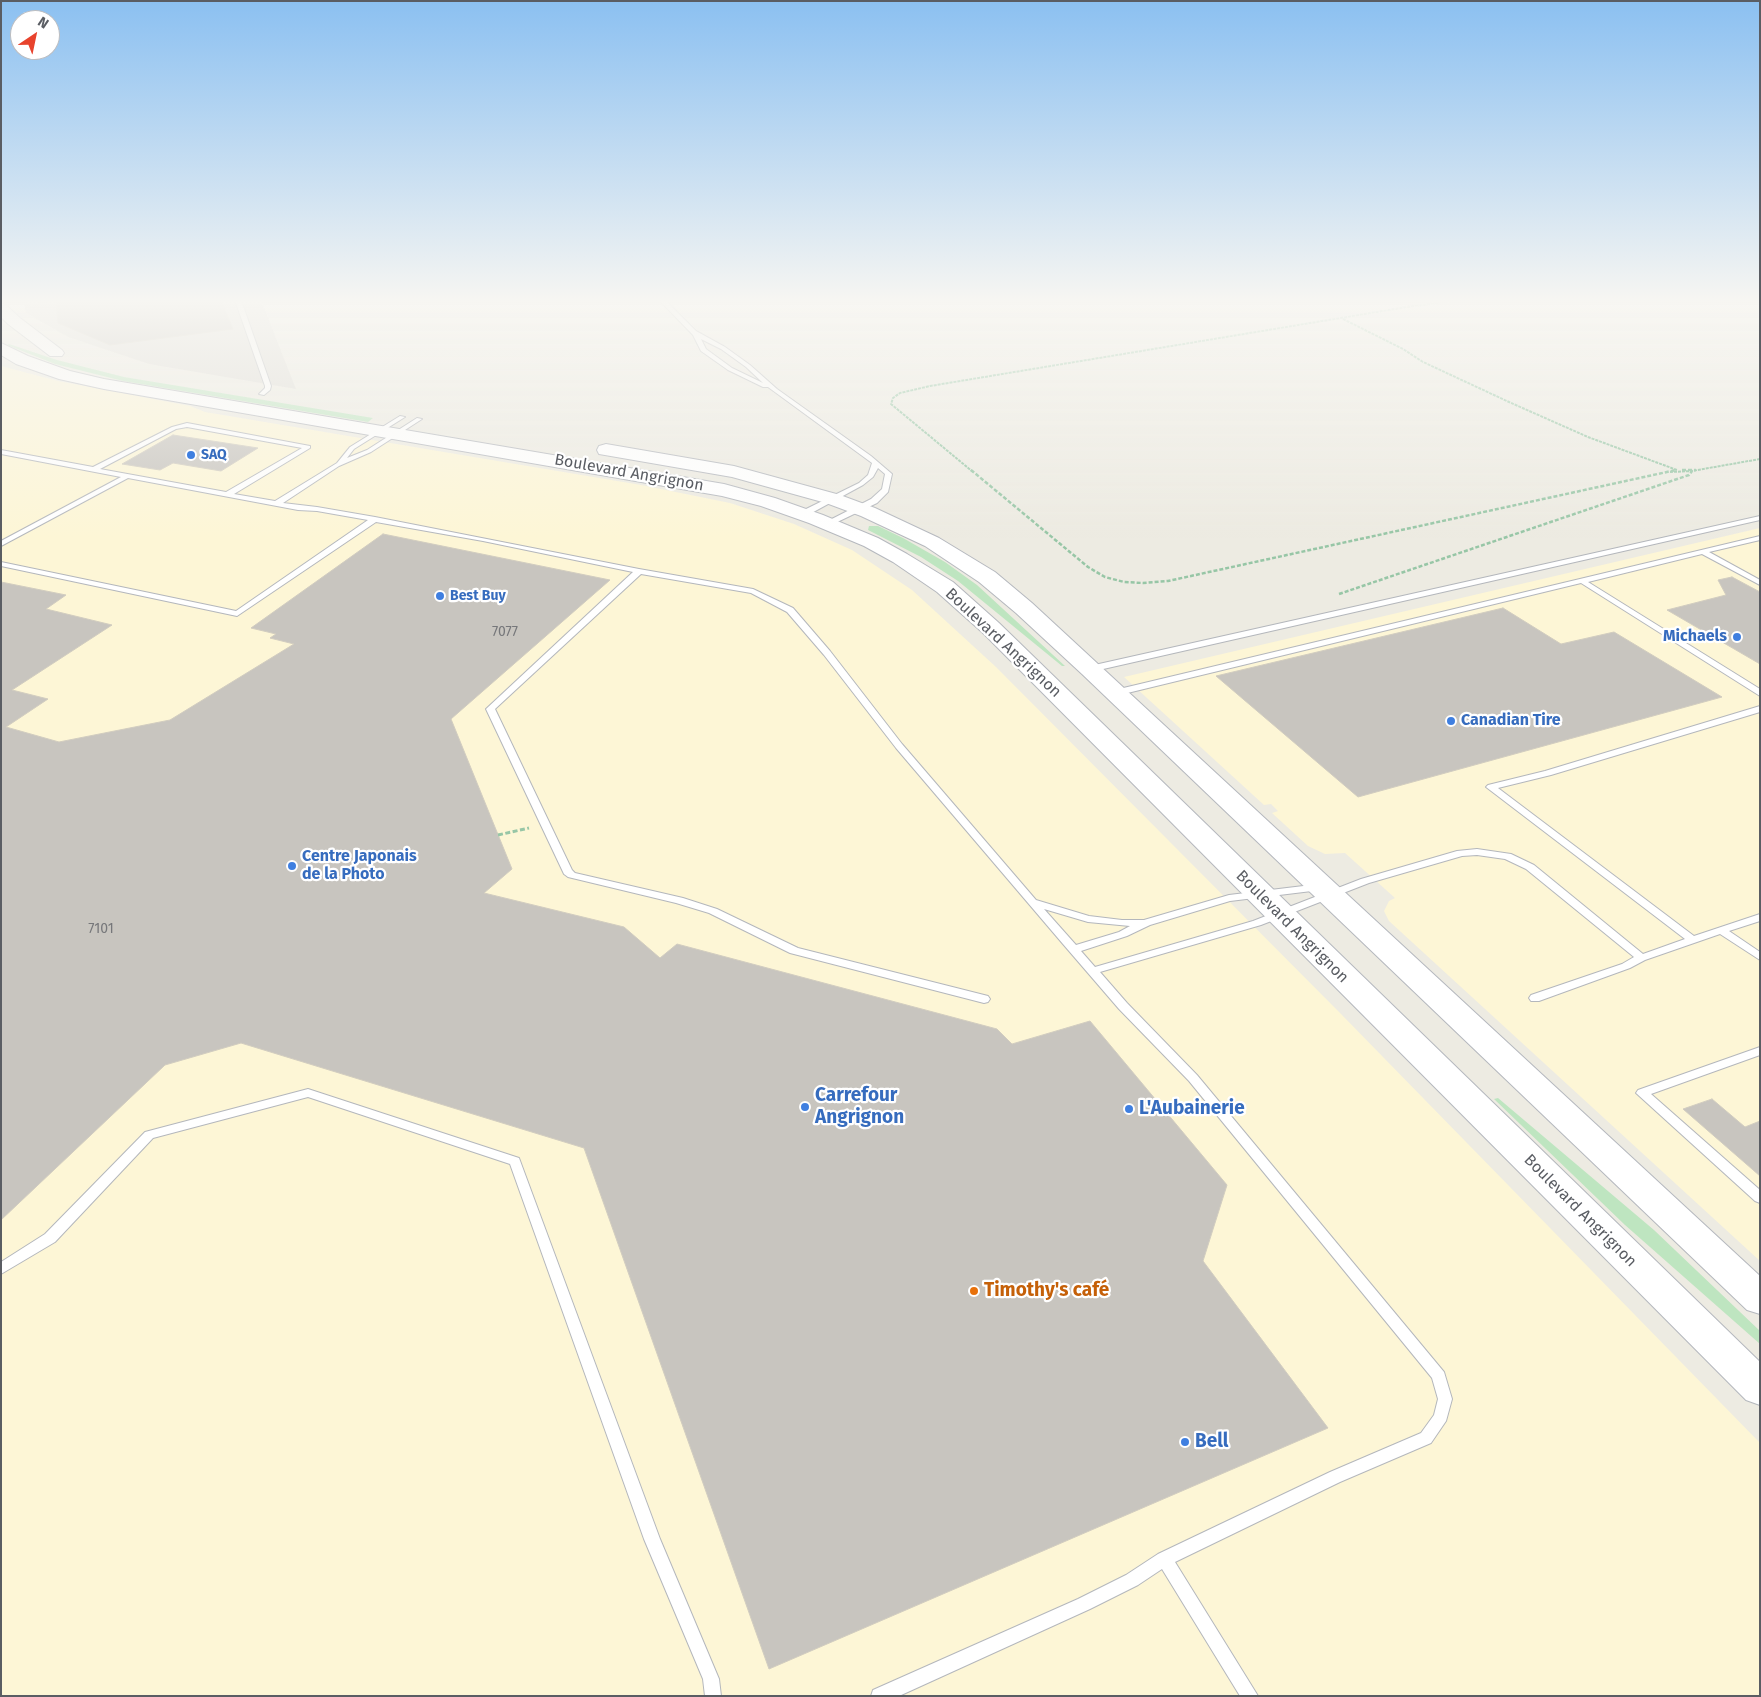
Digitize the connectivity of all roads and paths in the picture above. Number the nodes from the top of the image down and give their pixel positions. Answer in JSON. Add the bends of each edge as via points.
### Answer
{"nodes":[{"id":1,"x":83,"y":379,"type":"edge"},
{"id":2,"x":266,"y":379,"type":"edge"},
{"id":3,"x":752,"y":379,"type":"edge"},
{"id":4,"x":763,"y":379,"type":"edge"},
{"id":5,"x":971,"y":379,"type":"edge"},
{"id":6,"x":1459,"y":379,"type":"edge"},
{"id":7,"x":775,"y":390,"type":"junction"},
{"id":8,"x":244,"y":391,"type":"dead end"},
{"id":9,"x":262,"y":394,"type":"junction"},
{"id":10,"x":282,"y":397,"type":"dead end"},
{"id":11,"x":401,"y":422,"type":"junction"},
{"id":12,"x":587,"y":447,"type":"dead end"},
{"id":13,"x":1,"y":452,"type":"edge"},
{"id":14,"x":1760,"y":459,"type":"edge"},
{"id":15,"x":876,"y":463,"type":"junction"},
{"id":16,"x":338,"y":465,"type":"junction"},
{"id":17,"x":95,"y":469,"type":"junction"},
{"id":18,"x":1677,"y":470,"type":"junction"},
{"id":19,"x":1692,"y":471,"type":"junction"},
{"id":20,"x":130,"y":475,"type":"junction"},
{"id":21,"x":228,"y":494,"type":"junction"},
{"id":22,"x":276,"y":504,"type":"junction"},
{"id":23,"x":860,"y":509,"type":"junction"},
{"id":24,"x":821,"y":512,"type":"junction"},
{"id":25,"x":1760,"y":518,"type":"edge"},
{"id":26,"x":375,"y":520,"type":"junction"},
{"id":27,"x":1760,"y":538,"type":"edge"},
{"id":28,"x":1,"y":544,"type":"edge"},
{"id":29,"x":1703,"y":552,"type":"junction"},
{"id":30,"x":1,"y":564,"type":"edge"},
{"id":31,"x":639,"y":571,"type":"junction"},
{"id":32,"x":1582,"y":581,"type":"junction"},
{"id":33,"x":1760,"y":583,"type":"edge"},
{"id":34,"x":1338,"y":595,"type":"dead end"},
{"id":35,"x":1090,"y":669,"type":"junction"},
{"id":36,"x":1114,"y":692,"type":"junction"},
{"id":37,"x":1760,"y":693,"type":"edge"},
{"id":38,"x":1760,"y":709,"type":"edge"},
{"id":39,"x":526,"y":829,"type":"dead end"},
{"id":40,"x":498,"y":835,"type":"dead end"},
{"id":41,"x":1324,"y":891,"type":"junction"},
{"id":42,"x":1033,"y":902,"type":"junction"},
{"id":43,"x":1269,"y":904,"type":"junction"},
{"id":44,"x":1760,"y":917,"type":"edge"},
{"id":45,"x":1146,"y":923,"type":"junction"},
{"id":46,"x":1722,"y":931,"type":"junction"},
{"id":47,"x":1694,"y":941,"type":"junction"},
{"id":48,"x":1074,"y":949,"type":"junction"},
{"id":49,"x":1760,"y":957,"type":"edge"},
{"id":50,"x":1641,"y":958,"type":"junction"},
{"id":51,"x":1092,"y":970,"type":"junction"},
{"id":52,"x":1535,"y":998,"type":"dead end"},
{"id":53,"x":984,"y":999,"type":"dead end"},
{"id":54,"x":1760,"y":1051,"type":"edge"},
{"id":55,"x":1760,"y":1198,"type":"edge"},
{"id":56,"x":1,"y":1269,"type":"edge"},
{"id":57,"x":1760,"y":1299,"type":"edge"},
{"id":58,"x":1760,"y":1388,"type":"edge"},
{"id":59,"x":1164,"y":1559,"type":"junction"},
{"id":60,"x":713,"y":1696,"type":"edge"},
{"id":61,"x":879,"y":1696,"type":"edge"},
{"id":62,"x":1250,"y":1696,"type":"edge"}],
"edges":[{"from":1,"to":11,"type":"main road","name":"Boulevard Angrignon"},
{"from":2,"to":9,"type":"lane","via":[[268,389]]},
{"from":3,"to":7,"type":"lane"},
{"from":4,"to":7,"type":"lane"},
{"from":5,"to":18,"type":"path","via":[[912,389],[893,398],[891,404],[1088,567],[1105,577],[1124,582],[1168,581]]},
{"from":6,"to":18,"type":"path","via":[[1588,437]]},
{"from":7,"to":15,"type":"lane"},
{"from":8,"to":9,"type":"main road"},
{"from":9,"to":10,"type":"main road"},
{"from":11,"to":16,"type":"lane","via":[[369,451]]},
{"from":11,"to":16,"type":"lane","via":[[352,448]]},
{"from":11,"to":24,"type":"main road","name":"Boulevard Angrignon"},
{"from":12,"to":24,"type":"main road","name":"Boulevard Angrignon","via":[[772,481]]},
{"from":13,"to":17,"type":"lane"},
{"from":14,"to":19,"type":"path"},
{"from":15,"to":23,"type":"lane","via":[[889,474],[889,479],[881,496]]},
{"from":15,"to":24,"type":"lane","via":[[868,479]]},
{"from":16,"to":22,"type":"lane"},
{"from":17,"to":20,"type":"lane"},
{"from":17,"to":21,"type":"lane","via":[[174,428],[187,425],[308,447]]},
{"from":18,"to":19,"type":"path"},
{"from":19,"to":34,"type":"path","via":[[1689,475]]},
{"from":20,"to":21,"type":"lane"},
{"from":20,"to":28,"type":"lane"},
{"from":21,"to":22,"type":"lane"},
{"from":22,"to":26,"type":"lane"},
{"from":23,"to":24,"type":"main road","name":"Boulevard Angrignon"},
{"from":23,"to":35,"type":"main road","name":"Boulevard Angrignon","via":[[932,542],[974,567],[1009,594]]},
{"from":24,"to":43,"type":"main road","name":"Boulevard Angrignon","via":[[930,577],[959,599]]},
{"from":25,"to":35,"type":"lane"},
{"from":26,"to":30,"type":"lane","via":[[237,614]]},
{"from":26,"to":31,"type":"lane"},
{"from":27,"to":29,"type":"lane"},
{"from":29,"to":32,"type":"lane"},
{"from":29,"to":33,"type":"lane"},
{"from":31,"to":42,"type":"lane","via":[[753,591],[790,610],[828,653],[899,746]]},
{"from":31,"to":53,"type":"lane","via":[[490,710],[568,872],[713,911],[794,951]]},
{"from":32,"to":36,"type":"lane"},
{"from":32,"to":37,"type":"lane"},
{"from":35,"to":36,"type":"main road","name":"Boulevard Angrignon"},
{"from":36,"to":41,"type":"main road","name":"Boulevard Angrignon"},
{"from":38,"to":47,"type":"lane","via":[[1492,787]]},
{"from":39,"to":40,"type":"path"},
{"from":41,"to":43,"type":"lane"},
{"from":41,"to":43,"type":"lane"},
{"from":41,"to":50,"type":"lane","via":[[1461,853],[1507,856],[1530,867]]},
{"from":41,"to":57,"type":"main road","name":"Boulevard Angrignon"},
{"from":42,"to":45,"type":"lane","via":[[1088,919]]},
{"from":42,"to":48,"type":"lane"},
{"from":43,"to":45,"type":"lane","via":[[1229,898]]},
{"from":43,"to":51,"type":"lane","via":[[1257,923]]},
{"from":43,"to":58,"type":"main road","name":"Boulevard Angrignon"},
{"from":44,"to":46,"type":"lane"},
{"from":45,"to":48,"type":"lane","via":[[1123,934]]},
{"from":46,"to":47,"type":"lane"},
{"from":46,"to":49,"type":"lane"},
{"from":47,"to":50,"type":"lane"},
{"from":48,"to":51,"type":"lane"},
{"from":50,"to":52,"type":"lane"},
{"from":51,"to":59,"type":"lane","via":[[1193,1078],[1370,1291],[1439,1376],[1445,1399],[1441,1418],[1426,1438],[1335,1477]]},
{"from":54,"to":55,"type":"lane","via":[[1642,1093]]},
{"from":56,"to":60,"type":"lane","via":[[50,1238],[149,1135],[308,1093],[515,1161],[652,1539],[711,1679]]},
{"from":59,"to":61,"type":"lane","via":[[1132,1580],[1084,1604]]},
{"from":59,"to":62,"type":"lane"}]}
